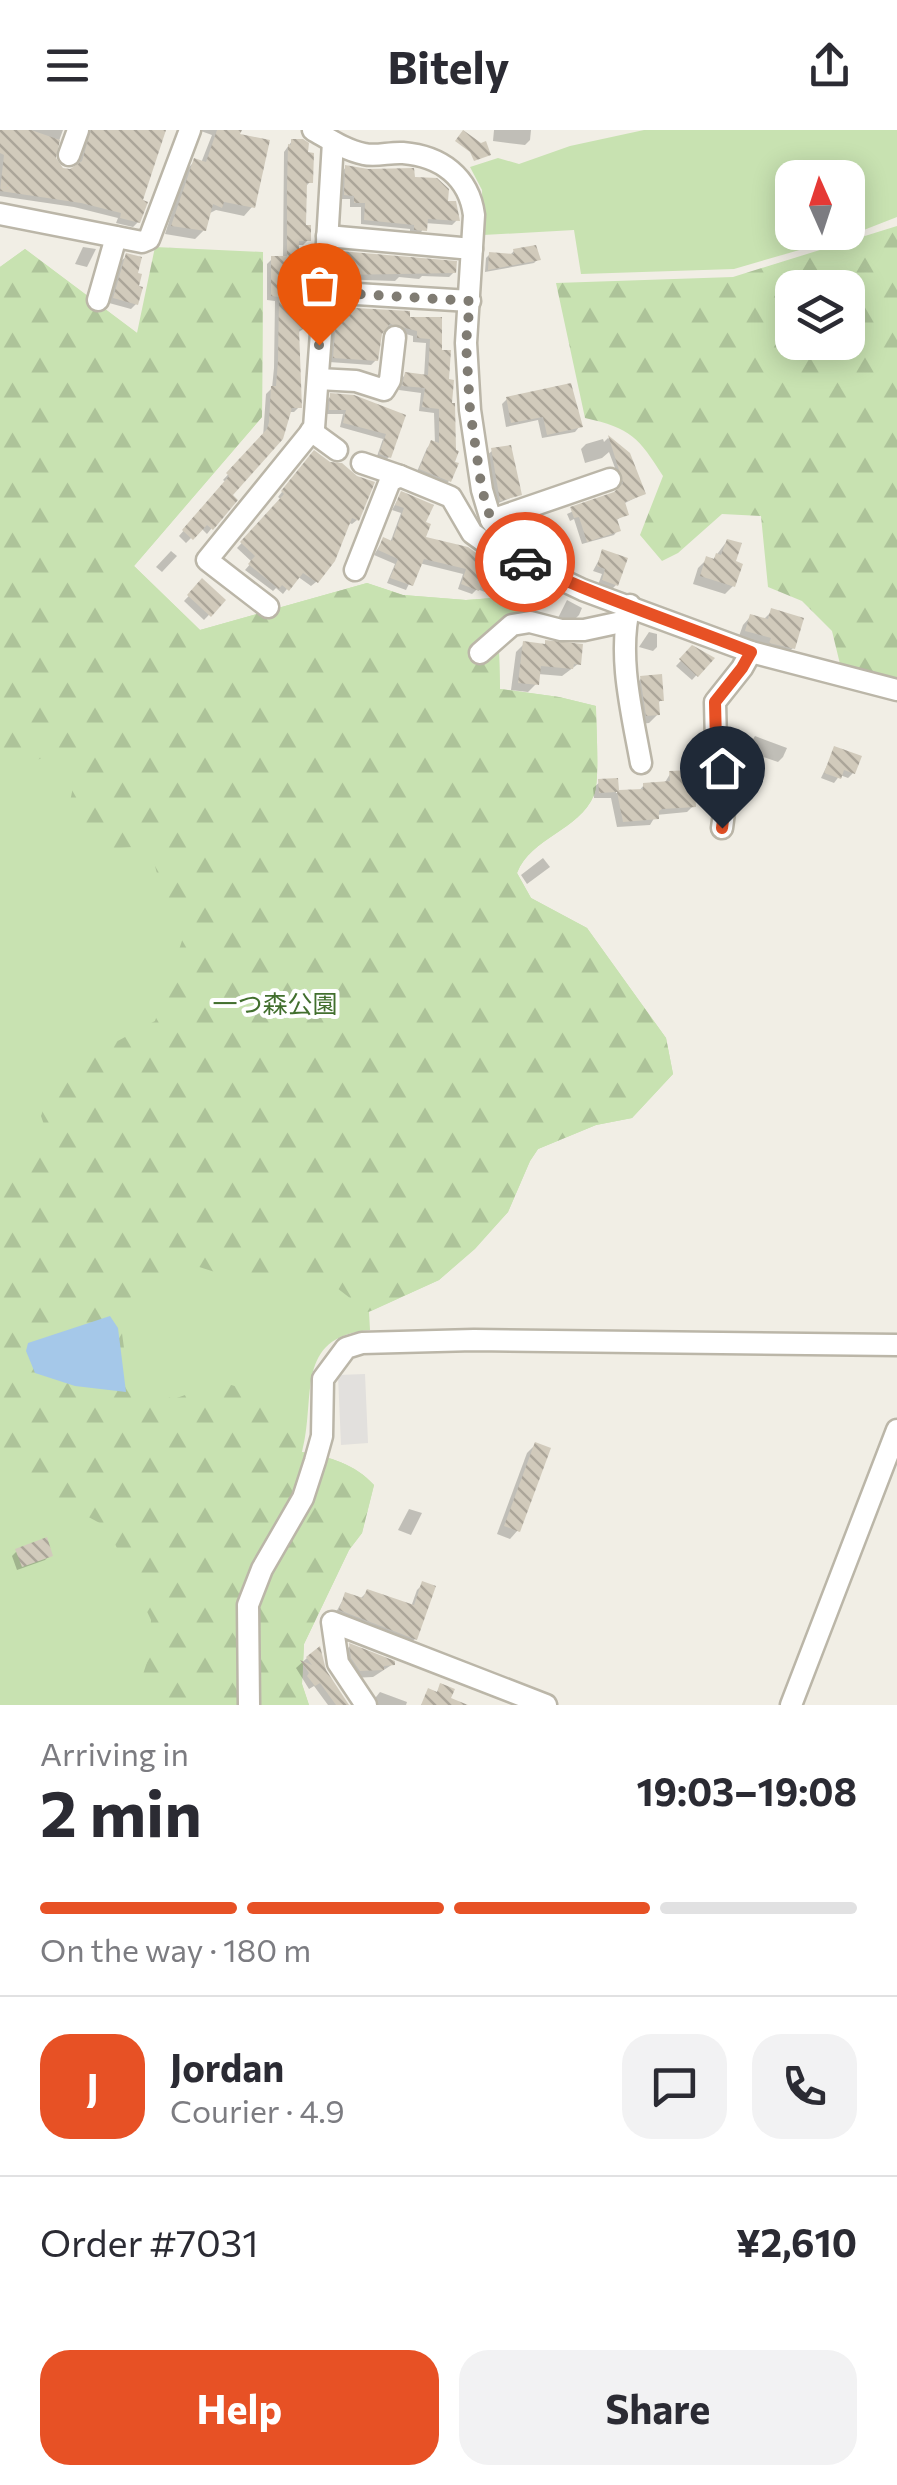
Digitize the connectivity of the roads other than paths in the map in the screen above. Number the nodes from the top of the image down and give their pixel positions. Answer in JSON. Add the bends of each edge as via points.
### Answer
{"nodes":[{"id":1,"x":78,"y":130,"type":"edge"},
{"id":2,"x":190,"y":130,"type":"edge"},
{"id":3,"x":314,"y":130,"type":"edge"},
{"id":4,"x":333,"y":142,"type":"junction"},
{"id":5,"x":69,"y":155,"type":"dead end"},
{"id":6,"x":0,"y":214,"type":"edge"},
{"id":7,"x":116,"y":236,"type":"junction"},
{"id":8,"x":328,"y":236,"type":"junction"},
{"id":9,"x":472,"y":249,"type":"junction"},
{"id":10,"x":324,"y":292,"type":"junction"},
{"id":11,"x":98,"y":300,"type":"dead end"},
{"id":12,"x":470,"y":301,"type":"junction"},
{"id":13,"x":395,"y":337,"type":"dead end"},
{"id":14,"x":318,"y":379,"type":"junction"},
{"id":15,"x":311,"y":432,"type":"junction"},
{"id":16,"x":338,"y":450,"type":"dead end"},
{"id":17,"x":362,"y":463,"type":"dead end"},
{"id":18,"x":400,"y":476,"type":"junction"},
{"id":19,"x":610,"y":479,"type":"dead end"},
{"id":20,"x":491,"y":520,"type":"junction"},
{"id":21,"x":504,"y":538,"type":"junction"},
{"id":22,"x":355,"y":570,"type":"dead end"},
{"id":23,"x":268,"y":607,"type":"dead end"},
{"id":24,"x":628,"y":613,"type":"junction"},
{"id":25,"x":751,"y":652,"type":"junction"},
{"id":26,"x":480,"y":653,"type":"dead end"},
{"id":27,"x":897,"y":690,"type":"edge"},
{"id":28,"x":641,"y":763,"type":"dead end"},
{"id":29,"x":722,"y":828,"type":"dead end"},
{"id":30,"x":897,"y":1345,"type":"edge"},
{"id":31,"x":897,"y":1430,"type":"edge"},
{"id":32,"x":249,"y":1705,"type":"edge"},
{"id":33,"x":366,"y":1705,"type":"edge"},
{"id":34,"x":546,"y":1705,"type":"edge"},
{"id":35,"x":792,"y":1705,"type":"edge"}],
"edges":[{"from":1,"to":5,"type":"street"},
{"from":2,"to":7,"type":"street","via":[[149,239]]},
{"from":3,"to":4,"type":"street"},
{"from":4,"to":8,"type":"street"},
{"from":4,"to":9,"type":"street","via":[[365,155],[402,153],[448,167],[471,197]]},
{"from":6,"to":7,"type":"street"},
{"from":7,"to":11,"type":"street"},
{"from":8,"to":9,"type":"street"},
{"from":8,"to":10,"type":"street"},
{"from":9,"to":12,"type":"street"},
{"from":10,"to":12,"type":"street"},
{"from":10,"to":14,"type":"street"},
{"from":12,"to":20,"type":"street","via":[[470,410]]},
{"from":13,"to":14,"type":"street","via":[[384,390]]},
{"from":14,"to":15,"type":"street"},
{"from":15,"to":16,"type":"street"},
{"from":15,"to":23,"type":"street","via":[[207,560]]},
{"from":17,"to":18,"type":"street"},
{"from":18,"to":21,"type":"street","via":[[452,497],[472,532],[490,546]]},
{"from":18,"to":22,"type":"street","via":[[390,480]]},
{"from":19,"to":20,"type":"street"},
{"from":20,"to":21,"type":"street"},
{"from":21,"to":24,"type":"street","via":[[524,562]]},
{"from":24,"to":25,"type":"street"},
{"from":24,"to":26,"type":"street","via":[[584,630],[512,625]]},
{"from":24,"to":28,"type":"street","via":[[629,695]]},
{"from":25,"to":27,"type":"street"},
{"from":25,"to":29,"type":"street","via":[[715,702],[726,797]]},
{"from":30,"to":32,"type":"street","via":[[474,1340],[346,1348],[323,1379],[322,1436],[303,1498],[248,1605]]},
{"from":31,"to":35,"type":"street"},
{"from":33,"to":34,"type":"street","via":[[338,1663],[332,1622]]}]}
